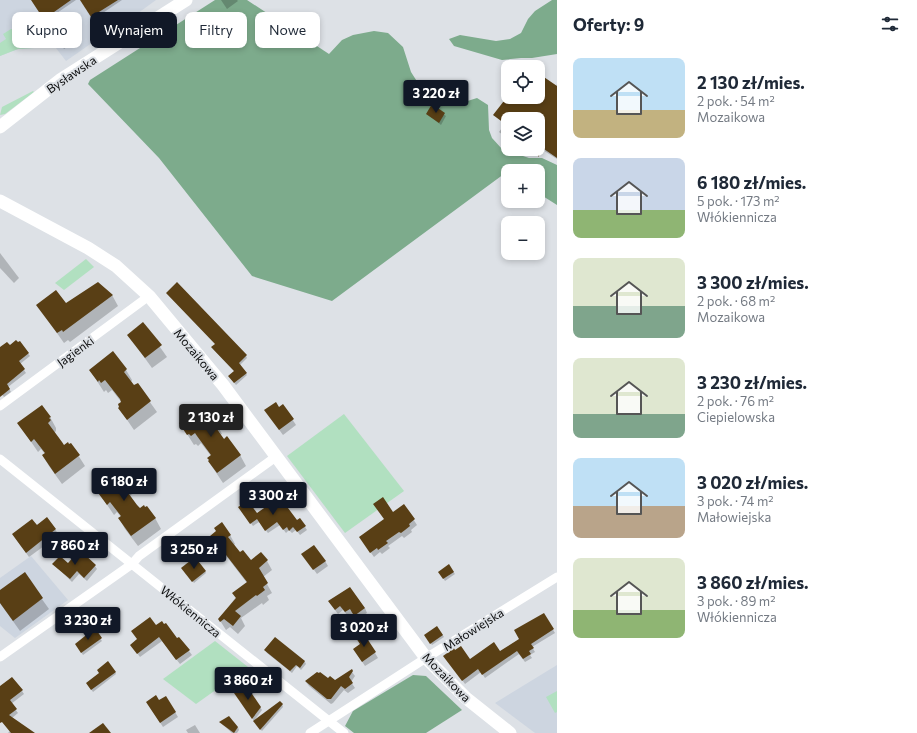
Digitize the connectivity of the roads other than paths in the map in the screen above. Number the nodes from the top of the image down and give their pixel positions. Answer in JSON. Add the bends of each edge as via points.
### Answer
{"nodes":[{"id":1,"x":186,"y":0,"type":"edge"},
{"id":2,"x":0,"y":127,"type":"edge"},
{"id":3,"x":0,"y":201,"type":"edge"},
{"id":4,"x":149,"y":296,"type":"junction"},
{"id":5,"x":0,"y":406,"type":"edge"},
{"id":6,"x":277,"y":456,"type":"junction"},
{"id":7,"x":0,"y":459,"type":"edge"},
{"id":8,"x":132,"y":564,"type":"junction"},
{"id":9,"x":557,"y":577,"type":"edge"},
{"id":10,"x":0,"y":656,"type":"edge"},
{"id":11,"x":426,"y":658,"type":"junction"},
{"id":12,"x":329,"y":721,"type":"junction"},
{"id":13,"x":310,"y":733,"type":"edge"},
{"id":14,"x":344,"y":733,"type":"edge"},
{"id":15,"x":510,"y":733,"type":"edge"}],
"edges":[{"from":1,"to":2,"type":"street","name":"Bysławska","via":[[60,80]]},
{"from":3,"to":4,"type":"street","name":"Mozaikowa","via":[[88,248],[116,266]]},
{"from":4,"to":5,"type":"street","name":"Jagienki"},
{"from":4,"to":6,"type":"street","name":"Mozaikowa","via":[[223,385]]},
{"from":6,"to":8,"type":"street","via":[[139,556]]},
{"from":6,"to":11,"type":"street","name":"Mozaikowa"},
{"from":7,"to":8,"type":"street","name":"Włókiennicza"},
{"from":8,"to":10,"type":"street"},
{"from":8,"to":12,"type":"street","name":"Włókiennicza"},
{"from":9,"to":11,"type":"street","name":"Małowiejska"},
{"from":11,"to":12,"type":"street","name":"Małowiejska"},
{"from":11,"to":15,"type":"street","name":"Mozaikowa","via":[[466,698]]},
{"from":12,"to":13,"type":"street","name":"Małowiejska"},
{"from":12,"to":14,"type":"street","name":"Włókiennicza"}]}
